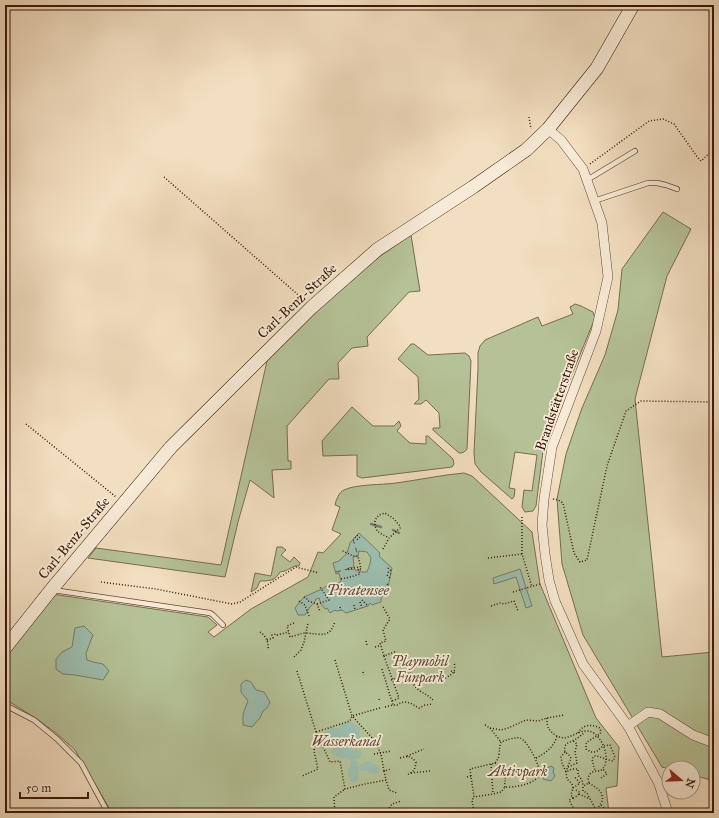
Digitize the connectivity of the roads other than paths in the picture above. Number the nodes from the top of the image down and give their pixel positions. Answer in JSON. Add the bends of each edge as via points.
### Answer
{"nodes":[{"id":1,"x":633,"y":5,"type":"edge"},
{"id":2,"x":548,"y":129,"type":"junction"},
{"id":3,"x":635,"y":151,"type":"dead end"},
{"id":4,"x":587,"y":180,"type":"junction"},
{"id":5,"x":677,"y":189,"type":"dead end"},
{"id":6,"x":594,"y":201,"type":"junction"},
{"id":7,"x":51,"y":590,"type":"junction"},
{"id":8,"x":223,"y":625,"type":"dead end"},
{"id":9,"x":5,"y":648,"type":"edge"},
{"id":10,"x":5,"y":705,"type":"edge"},
{"id":11,"x":628,"y":726,"type":"junction"},
{"id":12,"x":714,"y":743,"type":"edge"},
{"id":13,"x":108,"y":813,"type":"edge"},
{"id":14,"x":668,"y":813,"type":"edge"}],
"edges":[{"from":1,"to":2,"type":"street","name":"Carl-Benz-Straße","via":[[597,68]]},
{"from":2,"to":4,"type":"street","name":"Brandstätterstraße","via":[[561,140],[584,168]]},
{"from":2,"to":7,"type":"street","name":"Carl-Benz-Straße","via":[[526,150],[474,187],[378,249],[312,307],[171,447]]},
{"from":3,"to":4,"type":"lane"},
{"from":4,"to":6,"type":"street","name":"Brandstätterstraße"},
{"from":5,"to":6,"type":"lane","via":[[648,183]]},
{"from":6,"to":11,"type":"street","name":"Brandstätterstraße","via":[[602,223],[608,277],[596,332],[552,447],[542,525],[549,580],[555,601],[583,664]]},
{"from":7,"to":8,"type":"lane","via":[[210,613]]},
{"from":7,"to":9,"type":"street","name":"Carl-Benz-Straße"},
{"from":10,"to":13,"type":"lane","via":[[34,720],[57,738],[81,763]]},
{"from":11,"to":12,"type":"street","via":[[648,712],[660,714],[693,734]]},
{"from":11,"to":14,"type":"street","name":"Brandstätterstraße","via":[[659,784]]}]}
